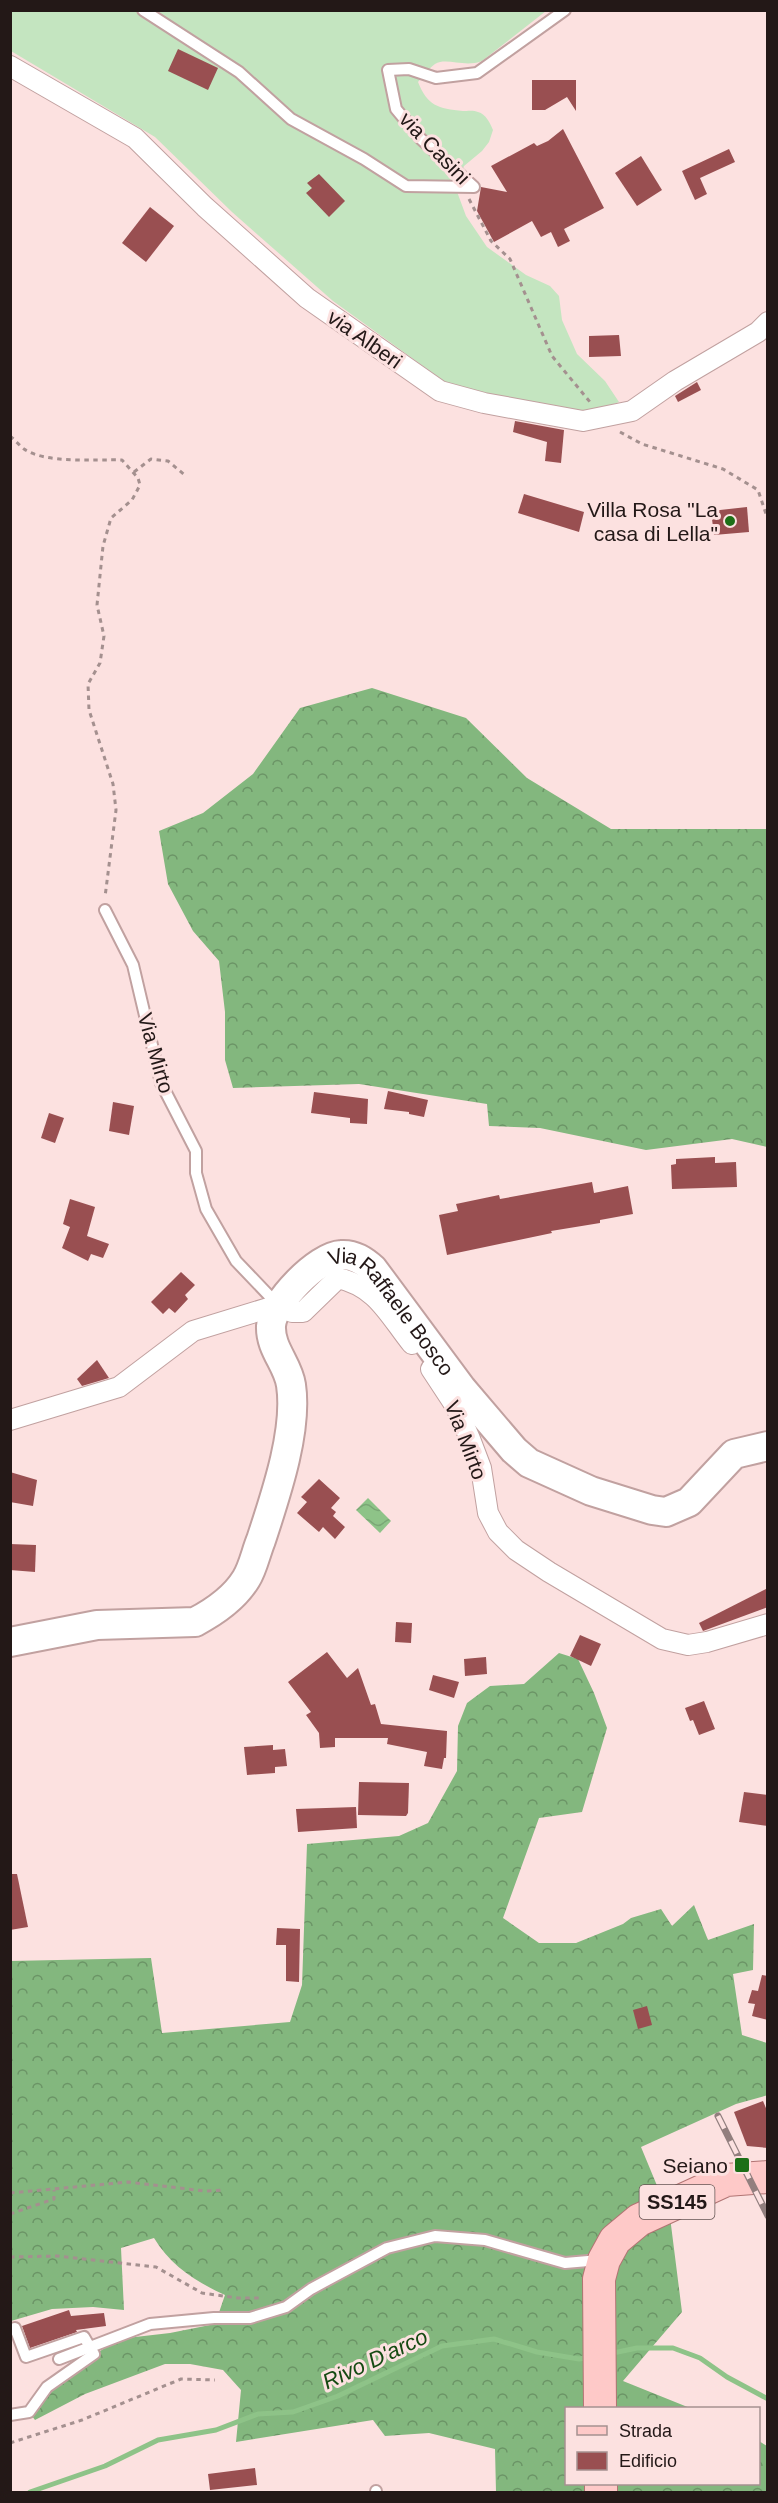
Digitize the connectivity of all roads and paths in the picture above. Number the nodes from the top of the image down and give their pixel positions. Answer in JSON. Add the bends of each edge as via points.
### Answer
{"nodes":[{"id":1,"x":143,"y":10,"type":"edge"},
{"id":2,"x":565,"y":10,"type":"edge"},
{"id":3,"x":10,"y":66,"type":"edge"},
{"id":4,"x":463,"y":187,"type":"junction"},
{"id":5,"x":768,"y":322,"type":"edge"},
{"id":6,"x":599,"y":418,"type":"junction"},
{"id":7,"x":10,"y":436,"type":"edge"},
{"id":8,"x":134,"y":472,"type":"junction"},
{"id":9,"x":186,"y":476,"type":"dead end"},
{"id":10,"x":766,"y":514,"type":"dead end"},
{"id":11,"x":105,"y":910,"type":"joint"},
{"id":12,"x":278,"y":1305,"type":"junction"},
{"id":13,"x":10,"y":1420,"type":"edge"},
{"id":14,"x":768,"y":1446,"type":"edge"},
{"id":15,"x":768,"y":1624,"type":"edge"},
{"id":16,"x":10,"y":1642,"type":"edge"},
{"id":17,"x":768,"y":2177,"type":"edge"},
{"id":18,"x":54,"y":2189,"type":"junction"},
{"id":19,"x":225,"y":2190,"type":"dead end"},
{"id":20,"x":10,"y":2193,"type":"edge"},
{"id":21,"x":10,"y":2214,"type":"edge"},
{"id":22,"x":10,"y":2257,"type":"edge"},
{"id":23,"x":604,"y":2259,"type":"junction"},
{"id":24,"x":267,"y":2298,"type":"dead end"},
{"id":25,"x":10,"y":2330,"type":"edge"},
{"id":26,"x":90,"y":2347,"type":"junction"},
{"id":27,"x":59,"y":2359,"type":"dead end"},
{"id":28,"x":216,"y":2380,"type":"dead end"},
{"id":29,"x":600,"y":2407,"type":"edge"},
{"id":30,"x":10,"y":2415,"type":"edge"},
{"id":31,"x":10,"y":2443,"type":"edge"}],
"edges":[{"from":1,"to":4,"type":"lane","name":"via Casini","via":[[239,72],[291,119],[406,186]]},
{"from":2,"to":4,"type":"lane","name":"via Casini","via":[[477,73],[436,78],[408,69],[388,70],[396,109],[421,140],[474,187]]},
{"from":3,"to":6,"type":"street","name":"via Alberi","via":[[135,138],[307,298],[440,391],[583,421]]},
{"from":4,"to":6,"type":"path","via":[[491,241],[510,259],[552,356]]},
{"from":5,"to":6,"type":"street","name":"via Alberi","via":[[632,411]]},
{"from":6,"to":10,"type":"path","via":[[642,444],[723,469],[758,490]]},
{"from":7,"to":8,"type":"path","via":[[38,455],[122,460]]},
{"from":8,"to":9,"type":"path","via":[[151,459],[168,461]]},
{"from":8,"to":11,"type":"path","via":[[140,485],[132,500],[111,518],[103,546],[97,605],[104,636],[100,663],[88,684],[89,710],[113,784],[116,810]]},
{"from":11,"to":12,"type":"lane","name":"Via Mirto","via":[[133,965],[161,1083],[196,1151],[196,1173],[206,1209],[236,1261]]},
{"from":12,"to":13,"type":"street","via":[[194,1331],[119,1387]]},
{"from":12,"to":14,"type":"street","name":"Via Raffaele Bosco","via":[[310,1270],[330,1257],[348,1255],[362,1260],[514,1450],[529,1462],[591,1491],[652,1510],[666,1512],[690,1502],[734,1454]]},
{"from":12,"to":15,"type":"street","name":"Via Mirto","via":[[303,1312],[338,1278],[371,1291],[456,1407],[481,1468],[488,1513],[498,1532],[516,1550],[549,1572],[662,1639],[688,1645]]},
{"from":12,"to":16,"type":"street","via":[[271,1325],[274,1349],[291,1382],[291,1426],[274,1502],[248,1576],[239,1589],[195,1622],[97,1625]]},
{"from":17,"to":23,"type":"main road","number":"SS145","via":[[726,2180],[639,2220],[615,2240]]},
{"from":18,"to":19,"type":"path","via":[[128,2182]]},
{"from":18,"to":20,"type":"path"},
{"from":18,"to":21,"type":"path","via":[[54,2199]]},
{"from":22,"to":24,"type":"path","via":[[58,2256],[156,2267],[202,2293]]},
{"from":23,"to":26,"type":"lane","via":[[565,2263],[484,2240],[435,2236],[387,2248],[286,2307],[250,2318],[150,2324]]},
{"from":23,"to":29,"type":"main road","number":"SS145","via":[[599,2279]]},
{"from":25,"to":26,"type":"lane","via":[[15,2328],[26,2357],[84,2337]]},
{"from":26,"to":27,"type":"lane"},
{"from":26,"to":30,"type":"lane","via":[[94,2354],[47,2387],[29,2412]]},
{"from":28,"to":31,"type":"path","via":[[182,2379],[82,2420]]}]}
